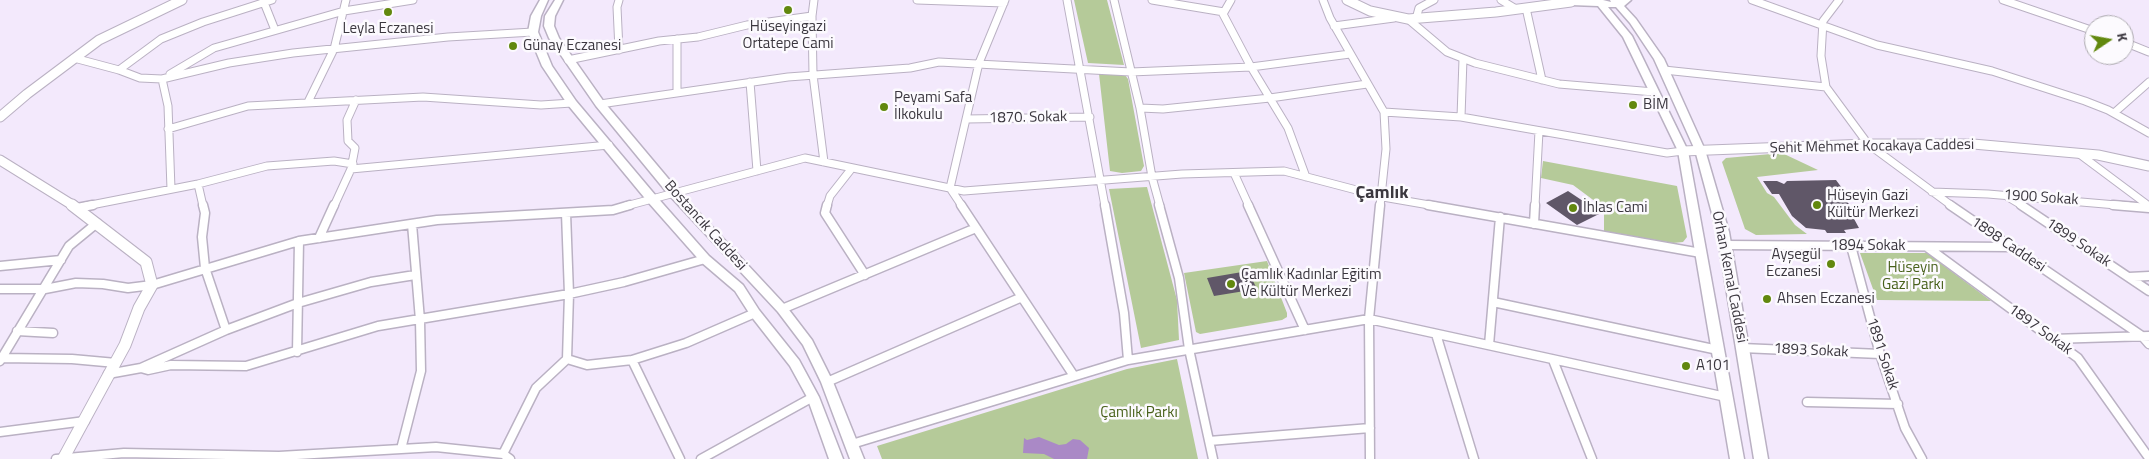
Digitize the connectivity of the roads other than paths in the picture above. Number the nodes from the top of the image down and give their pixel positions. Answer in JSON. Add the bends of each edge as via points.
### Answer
{"nodes":[{"id":1,"x":182,"y":0,"type":"edge"},
{"id":2,"x":272,"y":0,"type":"edge"},
{"id":3,"x":346,"y":0,"type":"edge"},
{"id":4,"x":413,"y":0,"type":"edge"},
{"id":5,"x":544,"y":0,"type":"edge"},
{"id":6,"x":559,"y":0,"type":"edge"},
{"id":7,"x":619,"y":0,"type":"edge"},
{"id":8,"x":814,"y":0,"type":"edge"},
{"id":9,"x":917,"y":0,"type":"edge"},
{"id":10,"x":1066,"y":0,"type":"edge"},
{"id":11,"x":1114,"y":0,"type":"edge"},
{"id":12,"x":1152,"y":0,"type":"edge"},
{"id":13,"x":1231,"y":0,"type":"edge"},
{"id":14,"x":1323,"y":0,"type":"edge"},
{"id":15,"x":1347,"y":0,"type":"edge"},
{"id":16,"x":1434,"y":0,"type":"edge"},
{"id":17,"x":1501,"y":0,"type":"edge"},
{"id":18,"x":1752,"y":0,"type":"edge"},
{"id":19,"x":1838,"y":0,"type":"edge"},
{"id":20,"x":2003,"y":0,"type":"edge"},
{"id":21,"x":1005,"y":1,"type":"edge"},
{"id":22,"x":1573,"y":1,"type":"edge"},
{"id":23,"x":263,"y":2,"type":"edge"},
{"id":24,"x":1612,"y":3,"type":"edge"},
{"id":25,"x":1526,"y":8,"type":"junction"},
{"id":26,"x":1516,"y":9,"type":"junction"},
{"id":27,"x":344,"y":11,"type":"junction"},
{"id":28,"x":1224,"y":12,"type":"junction"},
{"id":29,"x":812,"y":16,"type":"junction"},
{"id":30,"x":1408,"y":18,"type":"junction"},
{"id":31,"x":1823,"y":24,"type":"junction"},
{"id":32,"x":1334,"y":26,"type":"junction"},
{"id":33,"x":2084,"y":28,"type":"edge"},
{"id":34,"x":275,"y":30,"type":"junction"},
{"id":35,"x":533,"y":32,"type":"junction"},
{"id":36,"x":677,"y":39,"type":"junction"},
{"id":37,"x":2134,"y":46,"type":"edge"},
{"id":38,"x":334,"y":48,"type":"junction"},
{"id":39,"x":619,"y":50,"type":"junction"},
{"id":40,"x":2149,"y":52,"type":"edge"},
{"id":41,"x":1350,"y":54,"type":"junction"},
{"id":42,"x":74,"y":58,"type":"junction"},
{"id":43,"x":1463,"y":59,"type":"junction"},
{"id":44,"x":568,"y":60,"type":"junction"},
{"id":45,"x":979,"y":63,"type":"junction"},
{"id":46,"x":1251,"y":67,"type":"junction"},
{"id":47,"x":1081,"y":68,"type":"junction"},
{"id":48,"x":119,"y":70,"type":"junction"},
{"id":49,"x":1664,"y":70,"type":"junction"},
{"id":50,"x":1131,"y":72,"type":"junction"},
{"id":51,"x":814,"y":76,"type":"junction"},
{"id":52,"x":162,"y":79,"type":"junction"},
{"id":53,"x":1542,"y":80,"type":"junction"},
{"id":54,"x":750,"y":82,"type":"junction"},
{"id":55,"x":2149,"y":82,"type":"edge"},
{"id":56,"x":1368,"y":84,"type":"junction"},
{"id":57,"x":1826,"y":87,"type":"junction"},
{"id":58,"x":677,"y":92,"type":"junction"},
{"id":59,"x":1654,"y":92,"type":"junction"},
{"id":60,"x":1270,"y":98,"type":"junction"},
{"id":61,"x":356,"y":100,"type":"junction"},
{"id":62,"x":308,"y":102,"type":"junction"},
{"id":63,"x":572,"y":103,"type":"junction"},
{"id":64,"x":600,"y":104,"type":"junction"},
{"id":65,"x":1140,"y":108,"type":"junction"},
{"id":66,"x":1384,"y":112,"type":"junction"},
{"id":67,"x":2114,"y":113,"type":"junction"},
{"id":68,"x":0,"y":117,"type":"edge"},
{"id":69,"x":1090,"y":117,"type":"junction"},
{"id":70,"x":1461,"y":117,"type":"junction"},
{"id":71,"x":967,"y":119,"type":"junction"},
{"id":72,"x":168,"y":129,"type":"junction"},
{"id":73,"x":1539,"y":131,"type":"junction"},
{"id":74,"x":2149,"y":132,"type":"edge"},
{"id":75,"x":1868,"y":144,"type":"junction"},
{"id":76,"x":609,"y":145,"type":"junction"},
{"id":77,"x":1700,"y":150,"type":"junction"},
{"id":78,"x":1683,"y":151,"type":"junction"},
{"id":79,"x":2078,"y":153,"type":"junction"},
{"id":80,"x":0,"y":160,"type":"edge"},
{"id":81,"x":824,"y":162,"type":"junction"},
{"id":82,"x":352,"y":166,"type":"junction"},
{"id":83,"x":2149,"y":166,"type":"edge"},
{"id":84,"x":852,"y":168,"type":"junction"},
{"id":85,"x":757,"y":171,"type":"junction"},
{"id":86,"x":1234,"y":173,"type":"junction"},
{"id":87,"x":1152,"y":177,"type":"junction"},
{"id":88,"x":1306,"y":177,"type":"junction"},
{"id":89,"x":1101,"y":181,"type":"junction"},
{"id":90,"x":198,"y":184,"type":"junction"},
{"id":91,"x":950,"y":188,"type":"junction"},
{"id":92,"x":171,"y":189,"type":"junction"},
{"id":93,"x":673,"y":192,"type":"junction"},
{"id":94,"x":1932,"y":192,"type":"junction"},
{"id":95,"x":2006,"y":196,"type":"junction"},
{"id":96,"x":1383,"y":197,"type":"junction"},
{"id":97,"x":652,"y":199,"type":"junction"},
{"id":98,"x":2149,"y":207,"type":"edge"},
{"id":99,"x":77,"y":208,"type":"junction"},
{"id":100,"x":566,"y":214,"type":"junction"},
{"id":101,"x":1500,"y":218,"type":"junction"},
{"id":102,"x":97,"y":223,"type":"junction"},
{"id":103,"x":412,"y":224,"type":"junction"},
{"id":104,"x":1534,"y":224,"type":"junction"},
{"id":105,"x":976,"y":228,"type":"junction"},
{"id":106,"x":318,"y":238,"type":"junction"},
{"id":107,"x":300,"y":241,"type":"junction"},
{"id":108,"x":1726,"y":245,"type":"junction"},
{"id":109,"x":1851,"y":246,"type":"junction"},
{"id":110,"x":1927,"y":247,"type":"junction"},
{"id":111,"x":2011,"y":247,"type":"junction"},
{"id":112,"x":1701,"y":253,"type":"junction"},
{"id":113,"x":705,"y":259,"type":"junction"},
{"id":114,"x":61,"y":260,"type":"junction"},
{"id":115,"x":0,"y":266,"type":"edge"},
{"id":116,"x":205,"y":268,"type":"junction"},
{"id":117,"x":415,"y":275,"type":"junction"},
{"id":118,"x":865,"y":275,"type":"junction"},
{"id":119,"x":2149,"y":276,"type":"edge"},
{"id":120,"x":2129,"y":277,"type":"junction"},
{"id":121,"x":152,"y":285,"type":"junction"},
{"id":122,"x":45,"y":288,"type":"junction"},
{"id":123,"x":0,"y":289,"type":"edge"},
{"id":124,"x":2149,"y":291,"type":"edge"},
{"id":125,"x":570,"y":294,"type":"junction"},
{"id":126,"x":1022,"y":297,"type":"junction"},
{"id":127,"x":1493,"y":302,"type":"junction"},
{"id":128,"x":298,"y":303,"type":"junction"},
{"id":129,"x":782,"y":309,"type":"junction"},
{"id":130,"x":755,"y":314,"type":"junction"},
{"id":131,"x":1369,"y":319,"type":"junction"},
{"id":132,"x":420,"y":320,"type":"junction"},
{"id":133,"x":226,"y":330,"type":"junction"},
{"id":134,"x":1305,"y":330,"type":"junction"},
{"id":135,"x":17,"y":331,"type":"junction"},
{"id":136,"x":53,"y":333,"type":"dead end"},
{"id":137,"x":1436,"y":334,"type":"junction"},
{"id":138,"x":2146,"y":336,"type":"edge"},
{"id":139,"x":2052,"y":339,"type":"junction"},
{"id":140,"x":2149,"y":344,"type":"edge"},
{"id":141,"x":1489,"y":345,"type":"junction"},
{"id":142,"x":1742,"y":348,"type":"junction"},
{"id":143,"x":1189,"y":349,"type":"junction"},
{"id":144,"x":1718,"y":350,"type":"junction"},
{"id":145,"x":297,"y":352,"type":"junction"},
{"id":146,"x":1880,"y":354,"type":"junction"},
{"id":147,"x":1,"y":359,"type":"edge"},
{"id":148,"x":567,"y":359,"type":"junction"},
{"id":149,"x":632,"y":360,"type":"junction"},
{"id":150,"x":1128,"y":360,"type":"junction"},
{"id":151,"x":1553,"y":360,"type":"junction"},
{"id":152,"x":116,"y":363,"type":"junction"},
{"id":153,"x":141,"y":368,"type":"junction"},
{"id":154,"x":108,"y":374,"type":"junction"},
{"id":155,"x":1074,"y":376,"type":"junction"},
{"id":156,"x":827,"y":382,"type":"junction"},
{"id":157,"x":813,"y":397,"type":"junction"},
{"id":158,"x":1726,"y":397,"type":"junction"},
{"id":159,"x":1807,"y":402,"type":"dead end"},
{"id":160,"x":1898,"y":404,"type":"junction"},
{"id":161,"x":85,"y":421,"type":"junction"},
{"id":162,"x":1370,"y":428,"type":"junction"},
{"id":163,"x":0,"y":432,"type":"edge"},
{"id":164,"x":1209,"y":441,"type":"junction"},
{"id":165,"x":852,"y":444,"type":"junction"},
{"id":166,"x":401,"y":449,"type":"junction"},
{"id":167,"x":322,"y":456,"type":"edge"},
{"id":168,"x":506,"y":457,"type":"edge"},
{"id":169,"x":2149,"y":458,"type":"edge"},
{"id":170,"x":61,"y":459,"type":"edge"},
{"id":171,"x":680,"y":459,"type":"edge"},
{"id":172,"x":701,"y":459,"type":"edge"},
{"id":173,"x":836,"y":459,"type":"edge"},
{"id":174,"x":857,"y":459,"type":"edge"},
{"id":175,"x":1213,"y":459,"type":"edge"},
{"id":176,"x":1370,"y":459,"type":"edge"},
{"id":177,"x":1474,"y":459,"type":"edge"},
{"id":178,"x":1592,"y":459,"type":"edge"},
{"id":179,"x":1737,"y":459,"type":"edge"},
{"id":180,"x":1760,"y":459,"type":"edge"},
{"id":181,"x":1768,"y":459,"type":"edge"},
{"id":182,"x":1922,"y":459,"type":"edge"}],
"edges":[{"from":1,"to":42,"type":"street","via":[[99,40]]},
{"from":2,"to":23,"type":"street"},
{"from":3,"to":27,"type":"street"},
{"from":4,"to":27,"type":"street"},
{"from":5,"to":35,"type":"main road"},
{"from":6,"to":44,"type":"main road","name":"Bostancık Caddesi","via":[[550,16],[549,26]]},
{"from":7,"to":39,"type":"street"},
{"from":8,"to":29,"type":"street"},
{"from":9,"to":21,"type":"street"},
{"from":10,"to":47,"type":"street"},
{"from":11,"to":50,"type":"street"},
{"from":12,"to":28,"type":"street"},
{"from":13,"to":28,"type":"street"},
{"from":14,"to":32,"type":"street"},
{"from":15,"to":30,"type":"street","via":[[1370,11]]},
{"from":16,"to":30,"type":"street"},
{"from":17,"to":26,"type":"street"},
{"from":18,"to":31,"type":"street"},
{"from":19,"to":31,"type":"street"},
{"from":20,"to":33,"type":"street"},
{"from":21,"to":45,"type":"street"},
{"from":22,"to":24,"type":"main road"},
{"from":22,"to":25,"type":"street"},
{"from":23,"to":34,"type":"street"},
{"from":23,"to":48,"type":"street","via":[[161,39]]},
{"from":24,"to":49,"type":"main road","name":"Orhan Kemal Caddesi","via":[[1632,21]]},
{"from":24,"to":59,"type":"main road","name":"Orhan Kemal Caddesi"},
{"from":25,"to":26,"type":"street"},
{"from":25,"to":53,"type":"street"},
{"from":26,"to":30,"type":"street"},
{"from":27,"to":34,"type":"street"},
{"from":27,"to":38,"type":"street"},
{"from":28,"to":46,"type":"street"},
{"from":29,"to":36,"type":"street"},
{"from":29,"to":51,"type":"street"},
{"from":30,"to":32,"type":"street"},
{"from":30,"to":43,"type":"street","via":[[1447,52]]},
{"from":31,"to":57,"type":"street","via":[[1821,56]]},
{"from":31,"to":67,"type":"street","via":[[1877,45],[1992,71],[2085,100]]},
{"from":32,"to":41,"type":"street"},
{"from":34,"to":52,"type":"street","via":[[214,48]]},
{"from":35,"to":38,"type":"street"},
{"from":35,"to":63,"type":"main road","name":"Bostancık Caddesi","via":[[547,66]]},
{"from":36,"to":39,"type":"street"},
{"from":36,"to":58,"type":"street"},
{"from":37,"to":40,"type":"street"},
{"from":38,"to":52,"type":"street","via":[[229,63]]},
{"from":38,"to":62,"type":"street"},
{"from":39,"to":44,"type":"street"},
{"from":41,"to":46,"type":"street"},
{"from":41,"to":56,"type":"street"},
{"from":42,"to":48,"type":"street"},
{"from":42,"to":68,"type":"street"},
{"from":43,"to":53,"type":"street"},
{"from":43,"to":70,"type":"street"},
{"from":44,"to":64,"type":"main road","name":"Bostancık Caddesi"},
{"from":45,"to":47,"type":"street"},
{"from":45,"to":51,"type":"street","via":[[939,62],[910,68]]},
{"from":45,"to":71,"type":"street"},
{"from":46,"to":50,"type":"street"},
{"from":46,"to":60,"type":"street"},
{"from":47,"to":50,"type":"street"},
{"from":47,"to":69,"type":"street"},
{"from":48,"to":52,"type":"street","via":[[140,78]]},
{"from":49,"to":57,"type":"street"},
{"from":49,"to":77,"type":"main road","name":"Orhan Kemal Caddesi"},
{"from":50,"to":65,"type":"street"},
{"from":51,"to":54,"type":"street"},
{"from":51,"to":81,"type":"street"},
{"from":52,"to":72,"type":"street","via":[[168,106]]},
{"from":53,"to":59,"type":"street"},
{"from":54,"to":58,"type":"street"},
{"from":54,"to":85,"type":"street"},
{"from":55,"to":67,"type":"street"},
{"from":56,"to":60,"type":"street"},
{"from":56,"to":66,"type":"street"},
{"from":57,"to":75,"type":"street","name":"1898 Caddesi"},
{"from":58,"to":64,"type":"street"},
{"from":59,"to":78,"type":"main road","name":"Orhan Kemal Caddesi"},
{"from":60,"to":65,"type":"street","via":[[1163,109]]},
{"from":60,"to":88,"type":"street","via":[[1288,128]]},
{"from":61,"to":62,"type":"street"},
{"from":61,"to":63,"type":"street","via":[[423,97],[541,105]]},
{"from":61,"to":82,"type":"street","via":[[348,120],[348,141],[356,148]]},
{"from":62,"to":72,"type":"street","via":[[248,106]]},
{"from":63,"to":76,"type":"main road","name":"Bostancık Caddesi"},
{"from":64,"to":93,"type":"main road","name":"Bostancık Caddesi"},
{"from":65,"to":87,"type":"street"},
{"from":66,"to":70,"type":"street"},
{"from":66,"to":96,"type":"street"},
{"from":67,"to":74,"type":"street"},
{"from":69,"to":71,"type":"street","name":"1870. Sokak"},
{"from":69,"to":89,"type":"street"},
{"from":70,"to":73,"type":"street"},
{"from":71,"to":91,"type":"street"},
{"from":72,"to":92,"type":"street"},
{"from":73,"to":78,"type":"street","via":[[1667,153]]},
{"from":73,"to":104,"type":"street"},
{"from":75,"to":77,"type":"street","name":"Şehit Mehmet Kocakaya Caddesi"},
{"from":75,"to":79,"type":"street","name":"Şehit Mehmet Kocakaya Caddesi","via":[[1973,144]]},
{"from":75,"to":94,"type":"street","name":"1898 Caddesi"},
{"from":76,"to":82,"type":"street"},
{"from":76,"to":97,"type":"main road","name":"Bostancık Caddesi"},
{"from":77,"to":78,"type":"street","name":"Şehit Mehmet Kocakaya Caddesi"},
{"from":77,"to":108,"type":"main road","name":"Orhan Kemal Caddesi"},
{"from":78,"to":112,"type":"main road","name":"Orhan Kemal Caddesi"},
{"from":79,"to":83,"type":"street","name":"Şehit Mehmet Kocakaya Caddesi"},
{"from":79,"to":98,"type":"street"},
{"from":80,"to":99,"type":"street"},
{"from":81,"to":84,"type":"street"},
{"from":81,"to":85,"type":"street","via":[[806,158]]},
{"from":82,"to":90,"type":"street","via":[[334,160],[267,166]]},
{"from":82,"to":106,"type":"street"},
{"from":84,"to":91,"type":"street"},
{"from":84,"to":118,"type":"street","via":[[830,196],[825,213]]},
{"from":85,"to":93,"type":"street"},
{"from":86,"to":87,"type":"street"},
{"from":86,"to":88,"type":"street","via":[[1284,172]]},
{"from":86,"to":134,"type":"street"},
{"from":87,"to":89,"type":"street"},
{"from":87,"to":143,"type":"street","via":[[1179,278]]},
{"from":88,"to":96,"type":"street"},
{"from":89,"to":91,"type":"street","via":[[964,191]]},
{"from":89,"to":150,"type":"street","via":[[1124,313]]},
{"from":90,"to":92,"type":"street"},
{"from":90,"to":116,"type":"street","via":[[205,213],[202,237]]},
{"from":91,"to":105,"type":"street"},
{"from":92,"to":99,"type":"street"},
{"from":93,"to":97,"type":"street"},
{"from":93,"to":129,"type":"main road","name":"Bostancık Caddesi"},
{"from":94,"to":95,"type":"street","name":"1900 Sokak"},
{"from":94,"to":111,"type":"street","name":"1898 Caddesi"},
{"from":95,"to":98,"type":"street","name":"1900 Sokak"},
{"from":95,"to":120,"type":"street","name":"1899 Sokak"},
{"from":96,"to":101,"type":"street"},
{"from":96,"to":131,"type":"street"},
{"from":97,"to":100,"type":"street","via":[[614,210]]},
{"from":97,"to":113,"type":"main road","name":"Bostancık Caddesi"},
{"from":99,"to":102,"type":"street"},
{"from":100,"to":103,"type":"street"},
{"from":100,"to":125,"type":"street"},
{"from":101,"to":104,"type":"street"},
{"from":101,"to":127,"type":"street"},
{"from":102,"to":114,"type":"street","via":[[69,246]]},
{"from":102,"to":121,"type":"street","via":[[146,262]]},
{"from":103,"to":106,"type":"street"},
{"from":103,"to":117,"type":"street"},
{"from":104,"to":112,"type":"street"},
{"from":105,"to":118,"type":"street"},
{"from":105,"to":126,"type":"street"},
{"from":106,"to":107,"type":"street"},
{"from":107,"to":116,"type":"street"},
{"from":107,"to":128,"type":"street"},
{"from":108,"to":109,"type":"street","name":"1894 Sokak"},
{"from":108,"to":142,"type":"main road","name":"Orhan Kemal Caddesi"},
{"from":109,"to":110,"type":"street","name":"1894 Sokak"},
{"from":109,"to":146,"type":"street","name":"1891 Sokak"},
{"from":110,"to":111,"type":"street","name":"1894 Sokak"},
{"from":110,"to":139,"type":"street","name":"1897 Sokak"},
{"from":111,"to":138,"type":"street","name":"1898 Caddesi"},
{"from":112,"to":144,"type":"main road","name":"Orhan Kemal Caddesi"},
{"from":113,"to":125,"type":"street"},
{"from":113,"to":130,"type":"main road","name":"Bostancık Caddesi","via":[[739,288]]},
{"from":114,"to":115,"type":"street"},
{"from":114,"to":122,"type":"street"},
{"from":116,"to":121,"type":"street"},
{"from":116,"to":133,"type":"street"},
{"from":117,"to":128,"type":"street","via":[[371,282]]},
{"from":117,"to":132,"type":"street"},
{"from":118,"to":129,"type":"street"},
{"from":119,"to":120,"type":"street"},
{"from":120,"to":124,"type":"street","name":"1899 Sokak"},
{"from":121,"to":122,"type":"street","via":[[128,288],[76,283]]},
{"from":121,"to":152,"type":"street"},
{"from":122,"to":123,"type":"street"},
{"from":122,"to":135,"type":"street"},
{"from":125,"to":132,"type":"street"},
{"from":125,"to":148,"type":"street"},
{"from":126,"to":155,"type":"street"},
{"from":126,"to":156,"type":"street"},
{"from":127,"to":141,"type":"street"},
{"from":127,"to":144,"type":"street"},
{"from":128,"to":133,"type":"street"},
{"from":128,"to":145,"type":"street"},
{"from":129,"to":156,"type":"main road","name":"Bostancık Caddesi","via":[[808,343]]},
{"from":130,"to":149,"type":"street","via":[[686,343]]},
{"from":130,"to":157,"type":"main road","name":"Bostancık Caddesi","via":[[795,363]]},
{"from":131,"to":134,"type":"street"},
{"from":131,"to":137,"type":"street"},
{"from":131,"to":162,"type":"street"},
{"from":132,"to":145,"type":"street","via":[[378,326]]},
{"from":132,"to":166,"type":"street","via":[[421,371]]},
{"from":133,"to":153,"type":"street"},
{"from":134,"to":143,"type":"street"},
{"from":135,"to":136,"type":"street"},
{"from":135,"to":147,"type":"street"},
{"from":137,"to":141,"type":"street"},
{"from":137,"to":177,"type":"street"},
{"from":138,"to":139,"type":"street"},
{"from":138,"to":140,"type":"street","name":"1898 Caddesi"},
{"from":139,"to":169,"type":"street","name":"1897 Sokak","via":[[2078,358]]},
{"from":141,"to":151,"type":"street"},
{"from":142,"to":146,"type":"street","name":"1893 Sokak"},
{"from":142,"to":180,"type":"main road","name":"Orhan Kemal Caddesi"},
{"from":143,"to":150,"type":"street"},
{"from":143,"to":164,"type":"street"},
{"from":144,"to":158,"type":"main road","name":"Orhan Kemal Caddesi"},
{"from":145,"to":153,"type":"street","via":[[246,366]]},
{"from":146,"to":160,"type":"street","name":"1891 Sokak"},
{"from":147,"to":152,"type":"street","via":[[72,358]]},
{"from":148,"to":149,"type":"street","via":[[587,365]]},
{"from":148,"to":168,"type":"street","via":[[536,388]]},
{"from":149,"to":171,"type":"street"},
{"from":150,"to":155,"type":"street"},
{"from":151,"to":158,"type":"street"},
{"from":151,"to":178,"type":"street"},
{"from":152,"to":154,"type":"street"},
{"from":153,"to":154,"type":"street"},
{"from":154,"to":161,"type":"street"},
{"from":155,"to":165,"type":"street"},
{"from":156,"to":165,"type":"main road","name":"Bostancık Caddesi"},
{"from":157,"to":172,"type":"street"},
{"from":157,"to":173,"type":"main road","name":"Bostancık Caddesi"},
{"from":158,"to":179,"type":"main road","name":"Orhan Kemal Caddesi"},
{"from":159,"to":160,"type":"street"},
{"from":160,"to":182,"type":"street","name":"1891 Sokak","via":[[1905,428]]},
{"from":161,"to":163,"type":"street"},
{"from":161,"to":170,"type":"street"},
{"from":162,"to":164,"type":"street"},
{"from":162,"to":176,"type":"street"},
{"from":164,"to":175,"type":"street"},
{"from":165,"to":174,"type":"main road","name":"Bostancık Caddesi"},
{"from":166,"to":167,"type":"street"},
{"from":166,"to":168,"type":"street","via":[[436,447]]},
{"from":167,"to":170,"type":"street","via":[[124,453]]},
{"from":180,"to":181,"type":"street"}]}
